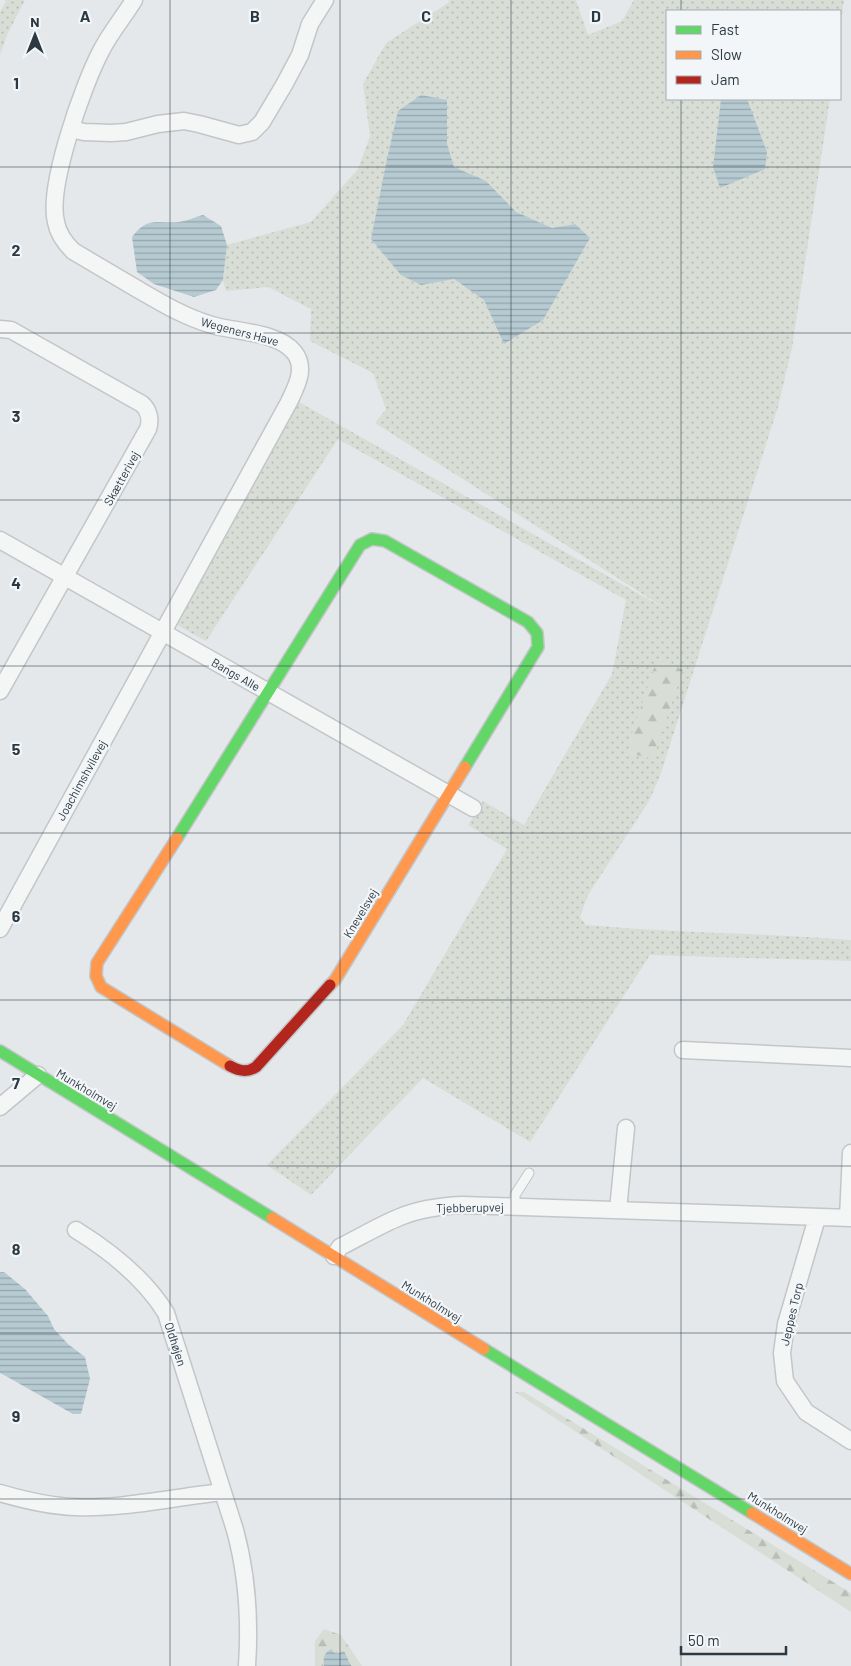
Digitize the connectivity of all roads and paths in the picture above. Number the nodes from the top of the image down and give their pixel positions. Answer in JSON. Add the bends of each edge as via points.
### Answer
{"nodes":[{"id":1,"x":134,"y":0,"type":"edge"},
{"id":2,"x":325,"y":0,"type":"edge"},
{"id":3,"x":71,"y":129,"type":"junction"},
{"id":4,"x":0,"y":329,"type":"edge"},
{"id":5,"x":0,"y":540,"type":"edge"},
{"id":6,"x":65,"y":577,"type":"junction"},
{"id":7,"x":162,"y":632,"type":"junction"},
{"id":8,"x":0,"y":691,"type":"edge"},
{"id":9,"x":269,"y":693,"type":"junction"},
{"id":10,"x":448,"y":794,"type":"junction"},
{"id":11,"x":473,"y":808,"type":"dead end"},
{"id":12,"x":0,"y":929,"type":"edge"},
{"id":13,"x":683,"y":1050,"type":"dead end"},
{"id":14,"x":0,"y":1051,"type":"edge"},
{"id":15,"x":851,"y":1058,"type":"edge"},
{"id":16,"x":38,"y":1075,"type":"junction"},
{"id":17,"x":0,"y":1107,"type":"edge"},
{"id":18,"x":626,"y":1128,"type":"dead end"},
{"id":19,"x":851,"y":1153,"type":"edge"},
{"id":20,"x":528,"y":1173,"type":"dead end"},
{"id":21,"x":515,"y":1207,"type":"junction"},
{"id":22,"x":618,"y":1210,"type":"junction"},
{"id":23,"x":817,"y":1218,"type":"junction"},
{"id":24,"x":850,"y":1218,"type":"edge"},
{"id":25,"x":76,"y":1230,"type":"dead end"},
{"id":26,"x":334,"y":1256,"type":"junction"},
{"id":27,"x":851,"y":1441,"type":"edge"},
{"id":28,"x":223,"y":1492,"type":"junction"},
{"id":29,"x":0,"y":1493,"type":"edge"},
{"id":30,"x":851,"y":1574,"type":"edge"},
{"id":31,"x":247,"y":1666,"type":"edge"}],
"edges":[{"from":1,"to":3,"type":"street","name":"Wegeners Have","via":[[99,54]]},
{"from":2,"to":3,"type":"street","via":[[310,24],[300,54],[284,85],[262,122],[252,132],[239,135],[184,122],[165,122],[111,133]]},
{"from":3,"to":7,"type":"street","name":"Wegeners Have","via":[[54,202],[56,223],[66,244],[178,313],[214,326],[283,342],[295,353],[300,364],[300,376],[289,402]]},
{"from":4,"to":6,"type":"street","name":"Skætterivej","via":[[11,330],[142,404],[149,415],[148,429]]},
{"from":5,"to":6,"type":"street","name":"Bangs Alle"},
{"from":6,"to":7,"type":"street","name":"Bangs Alle"},
{"from":6,"to":8,"type":"street","name":"Skætterivej"},
{"from":7,"to":9,"type":"street","name":"Bangs Alle"},
{"from":7,"to":12,"type":"street","name":"Joachimshvilevej"},
{"from":9,"to":10,"type":"street","name":"Bangs Alle"},
{"from":9,"to":10,"type":"street","name":"Knevelsvej","via":[[360,545],[373,539],[385,541],[528,622],[539,637],[538,647]]},
{"from":9,"to":10,"type":"street","name":"Knevelsvej","via":[[97,963],[95,973],[101,987],[238,1071],[256,1067],[335,980]]},
{"from":10,"to":11,"type":"street","name":"Bangs Alle"},
{"from":13,"to":15,"type":"street"},
{"from":14,"to":16,"type":"street","name":"Munkholmvej"},
{"from":16,"to":17,"type":"street"},
{"from":16,"to":26,"type":"street","name":"Munkholmvej"},
{"from":18,"to":22,"type":"street"},
{"from":19,"to":24,"type":"street","name":"Tjebberupvej"},
{"from":20,"to":21,"type":"lane","via":[[515,1195]]},
{"from":21,"to":22,"type":"street","name":"Tjebberupvej"},
{"from":21,"to":26,"type":"street","name":"Tjebberupvej","via":[[462,1205],[431,1208],[401,1216],[340,1247]]},
{"from":22,"to":23,"type":"street","name":"Tjebberupvej"},
{"from":23,"to":24,"type":"street","name":"Tjebberupvej"},
{"from":23,"to":27,"type":"street","name":"Jeppes Torp","via":[[785,1332],[782,1353],[785,1381],[806,1412]]},
{"from":25,"to":28,"type":"street","name":"Oldhøjen","via":[[128,1269],[164,1310]]},
{"from":26,"to":30,"type":"street","name":"Munkholmvej"},
{"from":28,"to":29,"type":"street","via":[[111,1506],[76,1507]]},
{"from":28,"to":31,"type":"street","name":"Oldhøjen","via":[[245,1574]]}]}
